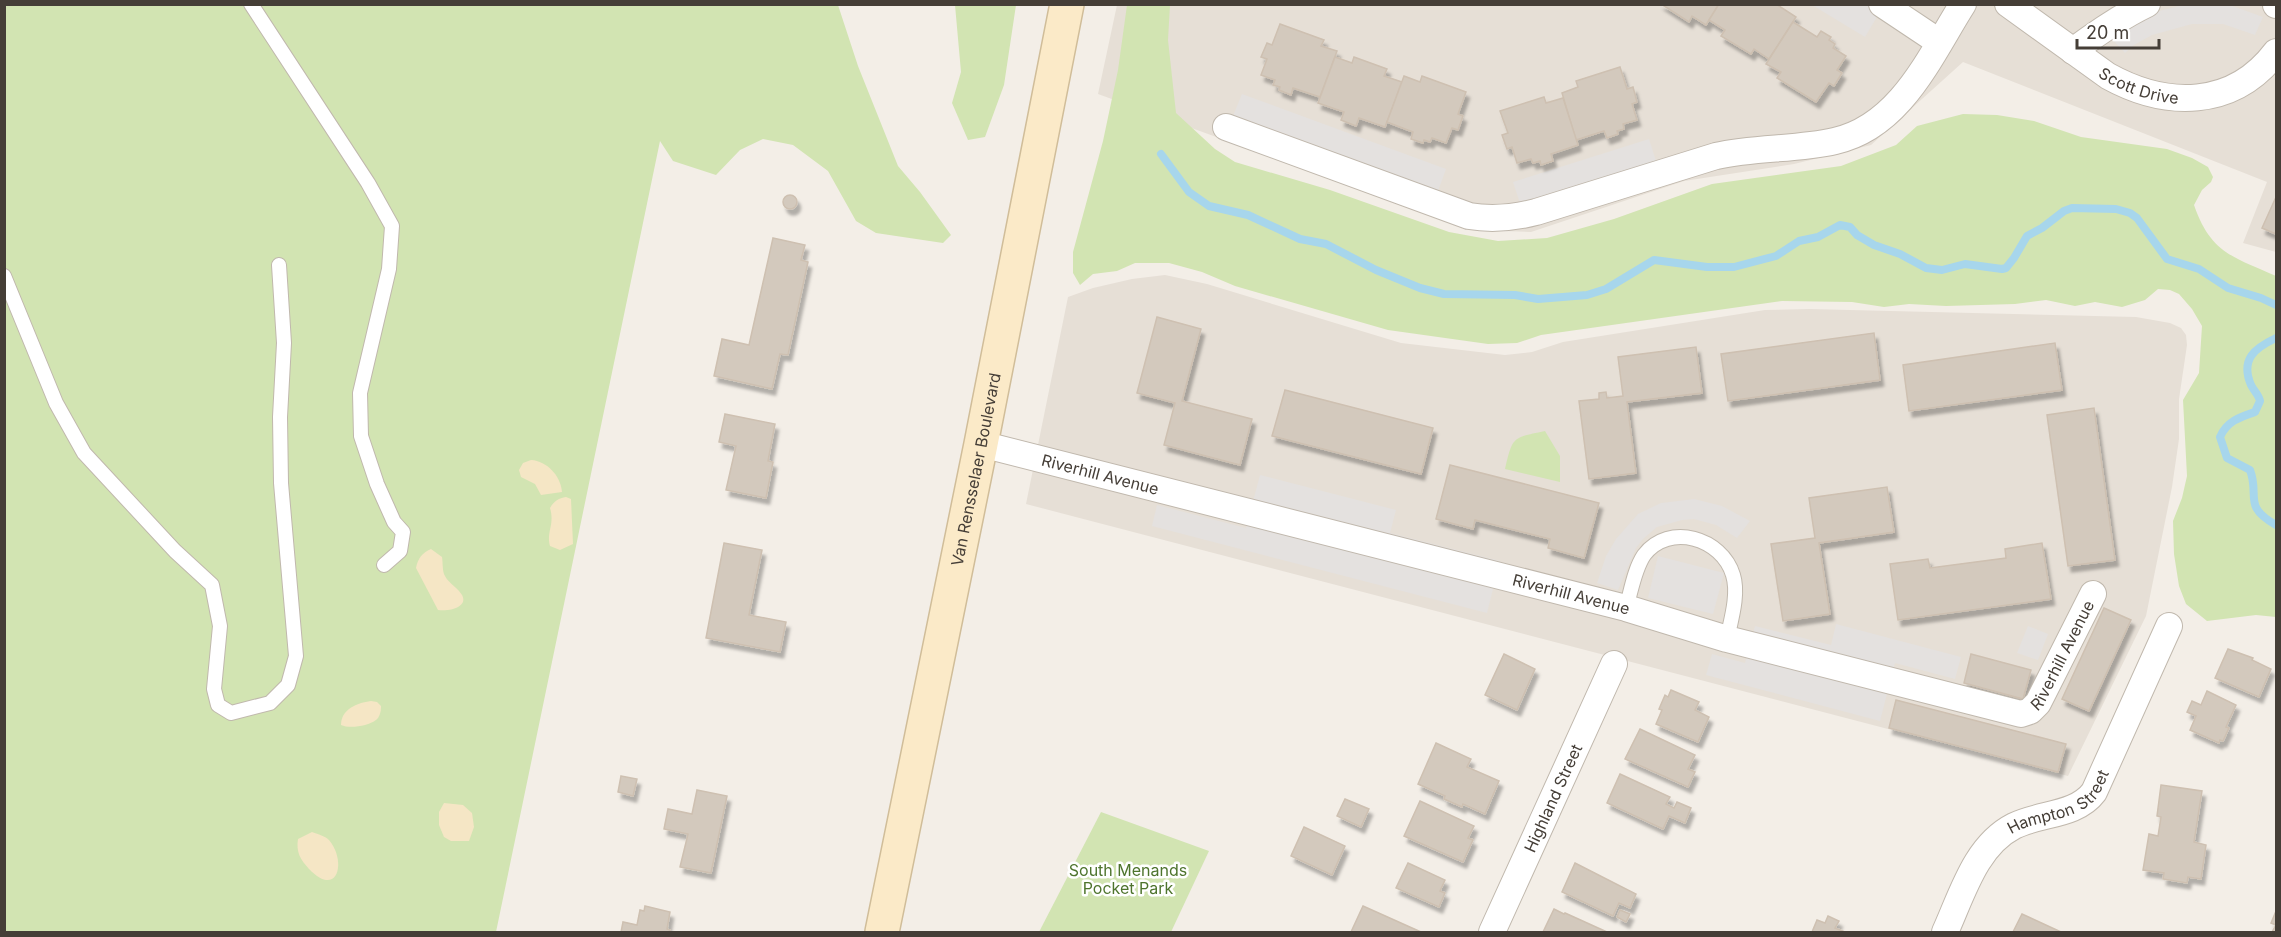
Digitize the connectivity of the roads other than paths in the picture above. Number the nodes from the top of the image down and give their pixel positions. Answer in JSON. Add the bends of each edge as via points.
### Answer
{"nodes":[{"id":1,"x":251,"y":4,"type":"edge"},
{"id":2,"x":1067,"y":4,"type":"edge"},
{"id":3,"x":1882,"y":4,"type":"edge"},
{"id":4,"x":1963,"y":4,"type":"edge"},
{"id":5,"x":2008,"y":4,"type":"edge"},
{"id":6,"x":2147,"y":4,"type":"edge"},
{"id":7,"x":1939,"y":42,"type":"junction"},
{"id":8,"x":2073,"y":51,"type":"junction"},
{"id":9,"x":2277,"y":52,"type":"edge"},
{"id":10,"x":1227,"y":127,"type":"dead end"},
{"id":11,"x":279,"y":265,"type":"dead end"},
{"id":12,"x":4,"y":276,"type":"edge"},
{"id":13,"x":981,"y":444,"type":"junction"},
{"id":14,"x":384,"y":565,"type":"dead end"},
{"id":15,"x":2093,"y":594,"type":"dead end"},
{"id":16,"x":1626,"y":608,"type":"junction"},
{"id":17,"x":2169,"y":626,"type":"dead end"},
{"id":18,"x":1727,"y":639,"type":"junction"},
{"id":19,"x":1614,"y":664,"type":"dead end"},
{"id":20,"x":882,"y":933,"type":"edge"},
{"id":21,"x":1492,"y":933,"type":"edge"},
{"id":22,"x":1945,"y":933,"type":"edge"}],
"edges":[{"from":1,"to":14,"type":"lane","via":[[392,226],[389,269],[360,393],[362,436],[377,484],[394,522],[403,532],[400,551]]},
{"from":2,"to":13,"type":"main road","name":"Van Rensselaer Boulevard"},
{"from":3,"to":7,"type":"street"},
{"from":4,"to":7,"type":"street"},
{"from":5,"to":8,"type":"street","name":"Scott Drive"},
{"from":6,"to":8,"type":"street"},
{"from":7,"to":10,"type":"street","via":[[1901,98],[1877,122],[1855,134],[1818,144],[1716,156],[1507,218],[1469,216]]},
{"from":8,"to":9,"type":"street","name":"Scott Drive","via":[[2125,86],[2173,99],[2226,91],[2260,70]]},
{"from":11,"to":12,"type":"lane","via":[[284,343],[281,483],[296,656],[288,684],[270,703],[231,713],[218,705],[214,689],[220,626],[212,585],[84,453],[56,403]]},
{"from":13,"to":16,"type":"street","name":"Riverhill Avenue"},
{"from":13,"to":20,"type":"main road","name":"Van Rensselaer Boulevard"},
{"from":15,"to":18,"type":"street","name":"Riverhill Avenue","via":[[2038,703],[2021,714]]},
{"from":16,"to":18,"type":"street","name":"Riverhill Avenue"},
{"from":16,"to":18,"type":"lane","via":[[1639,565],[1650,549],[1674,538],[1701,540],[1723,555],[1735,579]]},
{"from":17,"to":22,"type":"street","name":"Hampton Street","via":[[2091,796],[2077,807],[2015,826],[1997,838],[1976,864]]},
{"from":19,"to":21,"type":"street","name":"Highland Street"}]}
